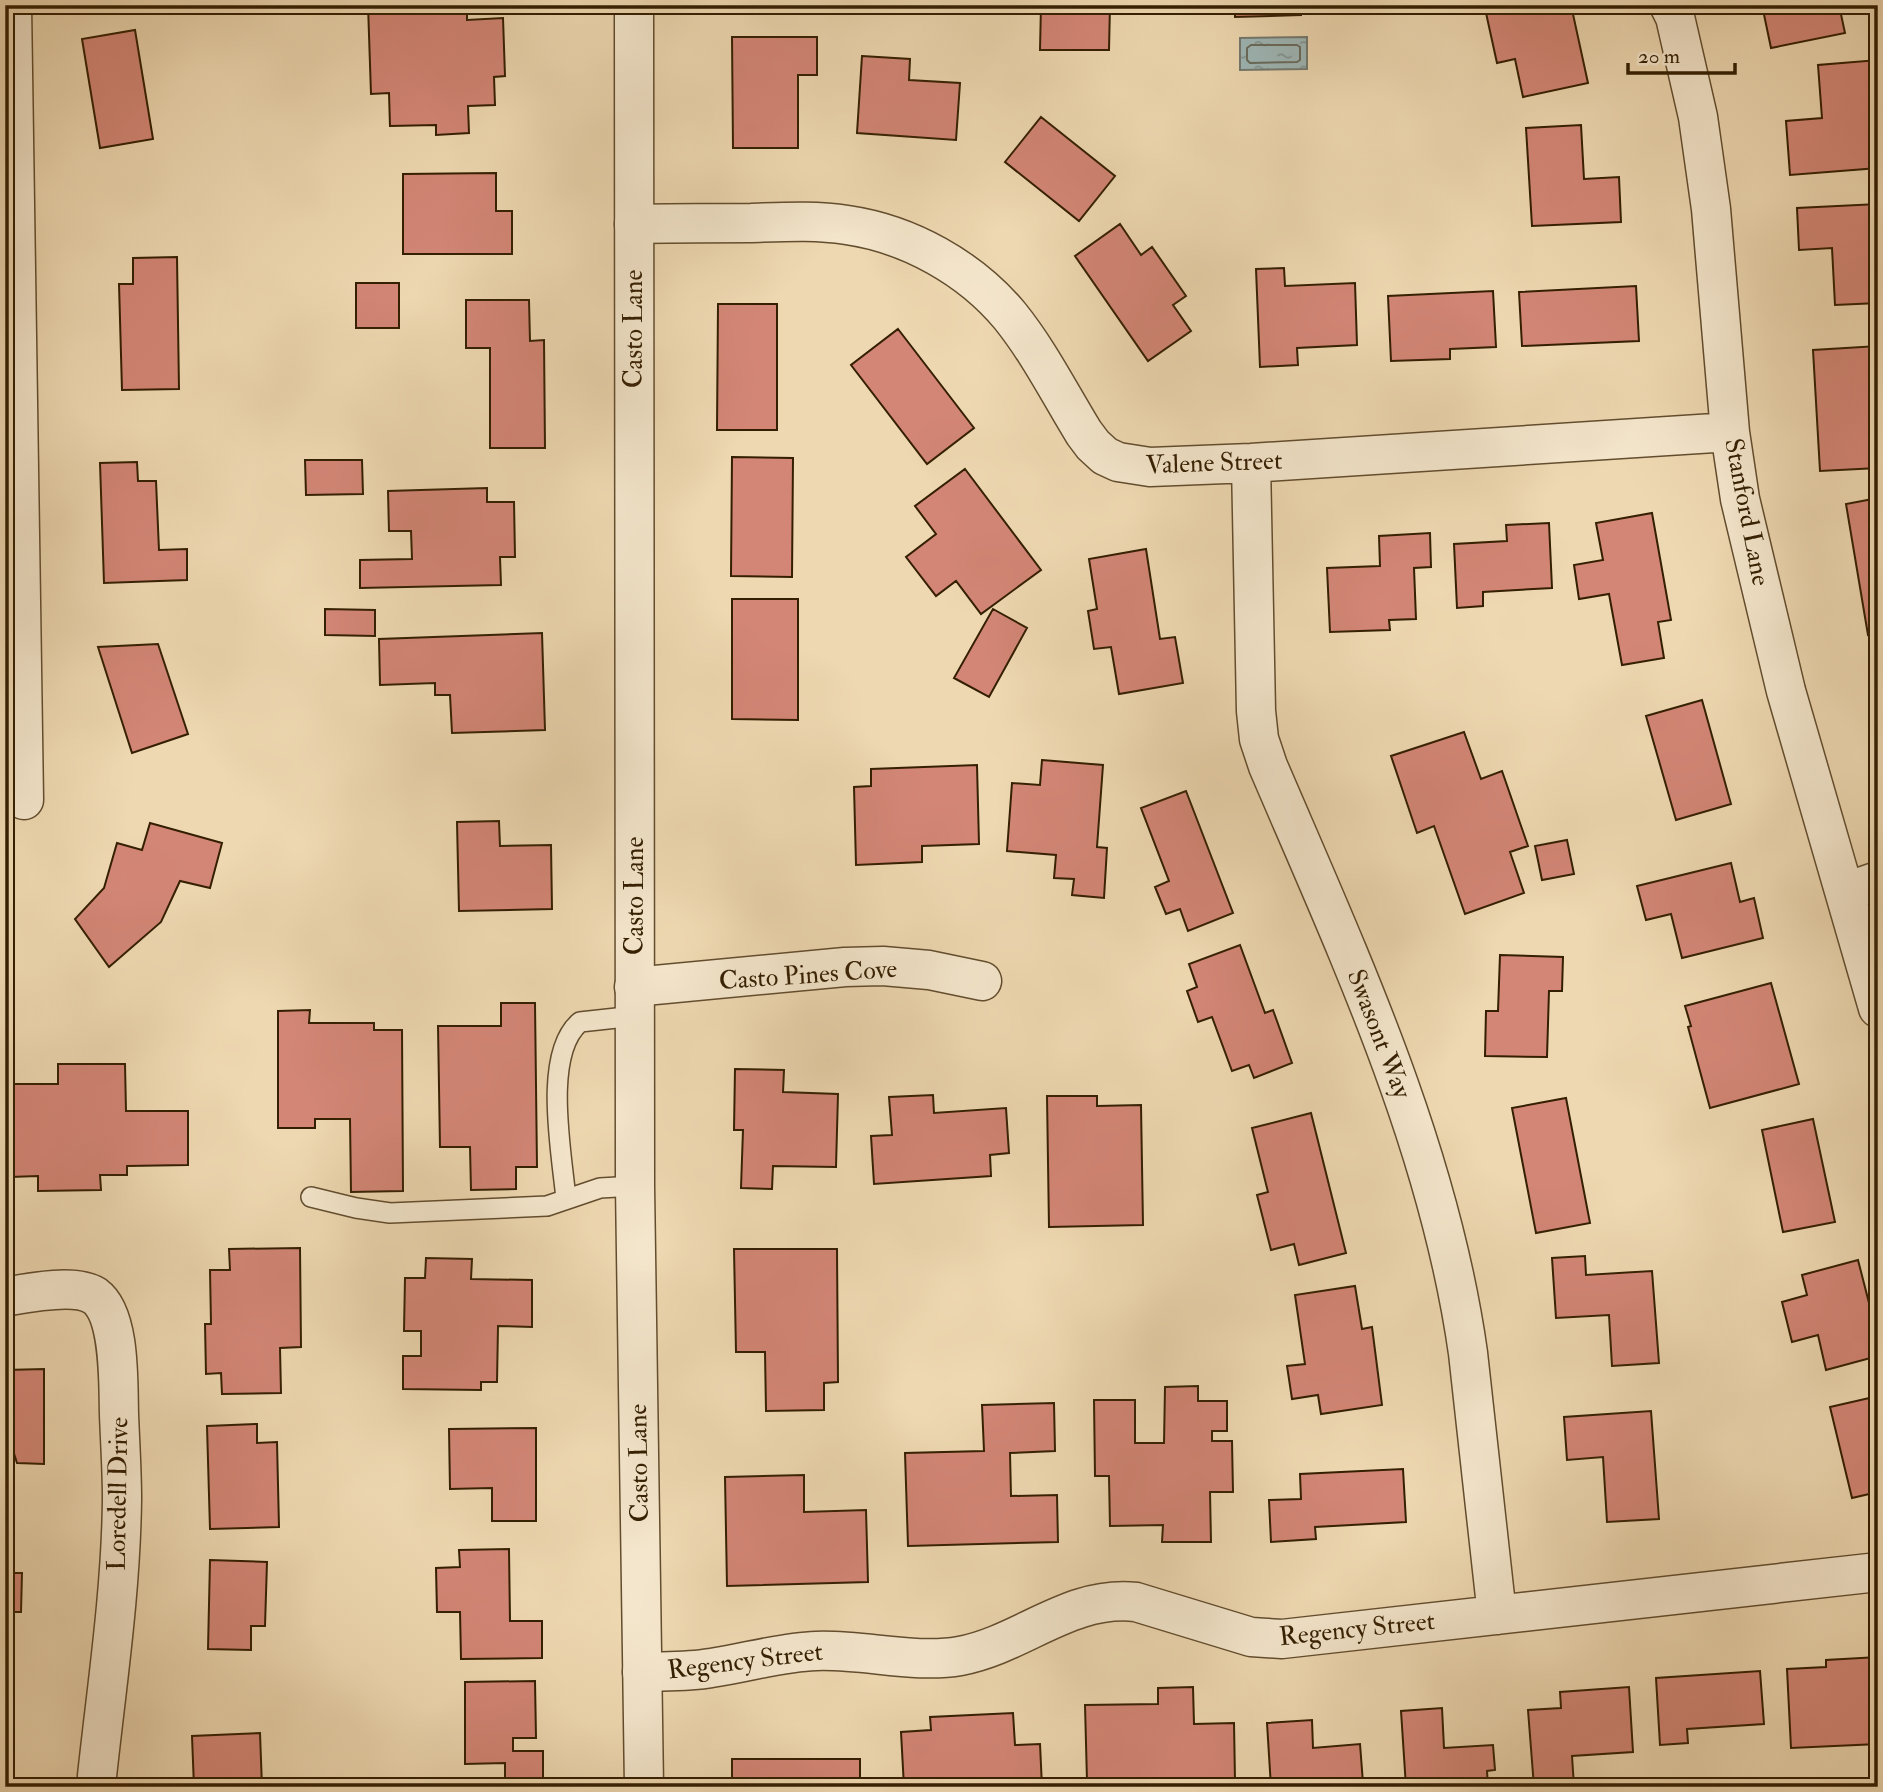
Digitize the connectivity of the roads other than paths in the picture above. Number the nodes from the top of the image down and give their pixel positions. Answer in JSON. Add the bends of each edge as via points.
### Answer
{"nodes":[{"id":1,"x":12,"y":5,"type":"edge"},
{"id":2,"x":634,"y":5,"type":"edge"},
{"id":3,"x":1669,"y":5,"type":"edge"},
{"id":4,"x":634,"y":224,"type":"junction"},
{"id":5,"x":1730,"y":432,"type":"junction"},
{"id":6,"x":1251,"y":463,"type":"junction"},
{"id":7,"x":24,"y":800,"type":"dead end"},
{"id":8,"x":1862,"y":886,"type":"edge"},
{"id":9,"x":982,"y":981,"type":"dead end"},
{"id":10,"x":634,"y":1001,"type":"junction"},
{"id":11,"x":1878,"y":1008,"type":"edge"},
{"id":12,"x":635,"y":1186,"type":"junction"},
{"id":13,"x":311,"y":1197,"type":"dead end"},
{"id":14,"x":566,"y":1199,"type":"junction"},
{"id":15,"x":5,"y":1297,"type":"edge"},
{"id":16,"x":1878,"y":1572,"type":"edge"},
{"id":17,"x":1497,"y":1615,"type":"junction"},
{"id":18,"x":642,"y":1672,"type":"junction"},
{"id":19,"x":97,"y":1787,"type":"edge"},
{"id":20,"x":644,"y":1787,"type":"edge"}],
"edges":[{"from":1,"to":7,"type":"street"},
{"from":2,"to":4,"type":"street","name":"Casto Lane"},
{"from":3,"to":5,"type":"street","name":"Stanford Lane","via":[[1699,117]]},
{"from":4,"to":6,"type":"street","name":"Valene Street","via":[[814,222],[877,231],[907,242],[935,255],[987,292],[1028,341],[1084,433],[1105,456],[1118,463],[1150,467]]},
{"from":4,"to":10,"type":"street","name":"Casto Lane"},
{"from":5,"to":6,"type":"street","name":"Valene Street"},
{"from":5,"to":8,"type":"street","name":"Stanford Lane","via":[[1740,499],[1786,691]]},
{"from":6,"to":17,"type":"street","name":"Swasont Way","via":[[1259,739],[1356,972],[1405,1104],[1445,1233],[1466,1340]]},
{"from":8,"to":11,"type":"street","name":"Stanford Lane"},
{"from":9,"to":10,"type":"street","name":"Casto Pines Cove","via":[[929,970],[835,968]]},
{"from":10,"to":12,"type":"street","name":"Casto Lane"},
{"from":10,"to":14,"type":"lane","via":[[583,1020],[573,1027],[564,1046],[557,1098]]},
{"from":12,"to":14,"type":"lane","via":[[600,1188]]},
{"from":12,"to":18,"type":"street","name":"Casto Lane"},
{"from":13,"to":14,"type":"lane","via":[[390,1213],[547,1206]]},
{"from":15,"to":19,"type":"street","name":"Loredell Drive","via":[[77,1290],[95,1297],[114,1331],[122,1499]]},
{"from":16,"to":17,"type":"street","name":"Regency Street"},
{"from":17,"to":18,"type":"street","name":"Regency Street","via":[[1282,1639],[1251,1637],[1150,1605],[1112,1601],[1087,1605],[959,1656],[795,1652],[712,1668]]},
{"from":18,"to":20,"type":"street","name":"Casto Lane"}]}
